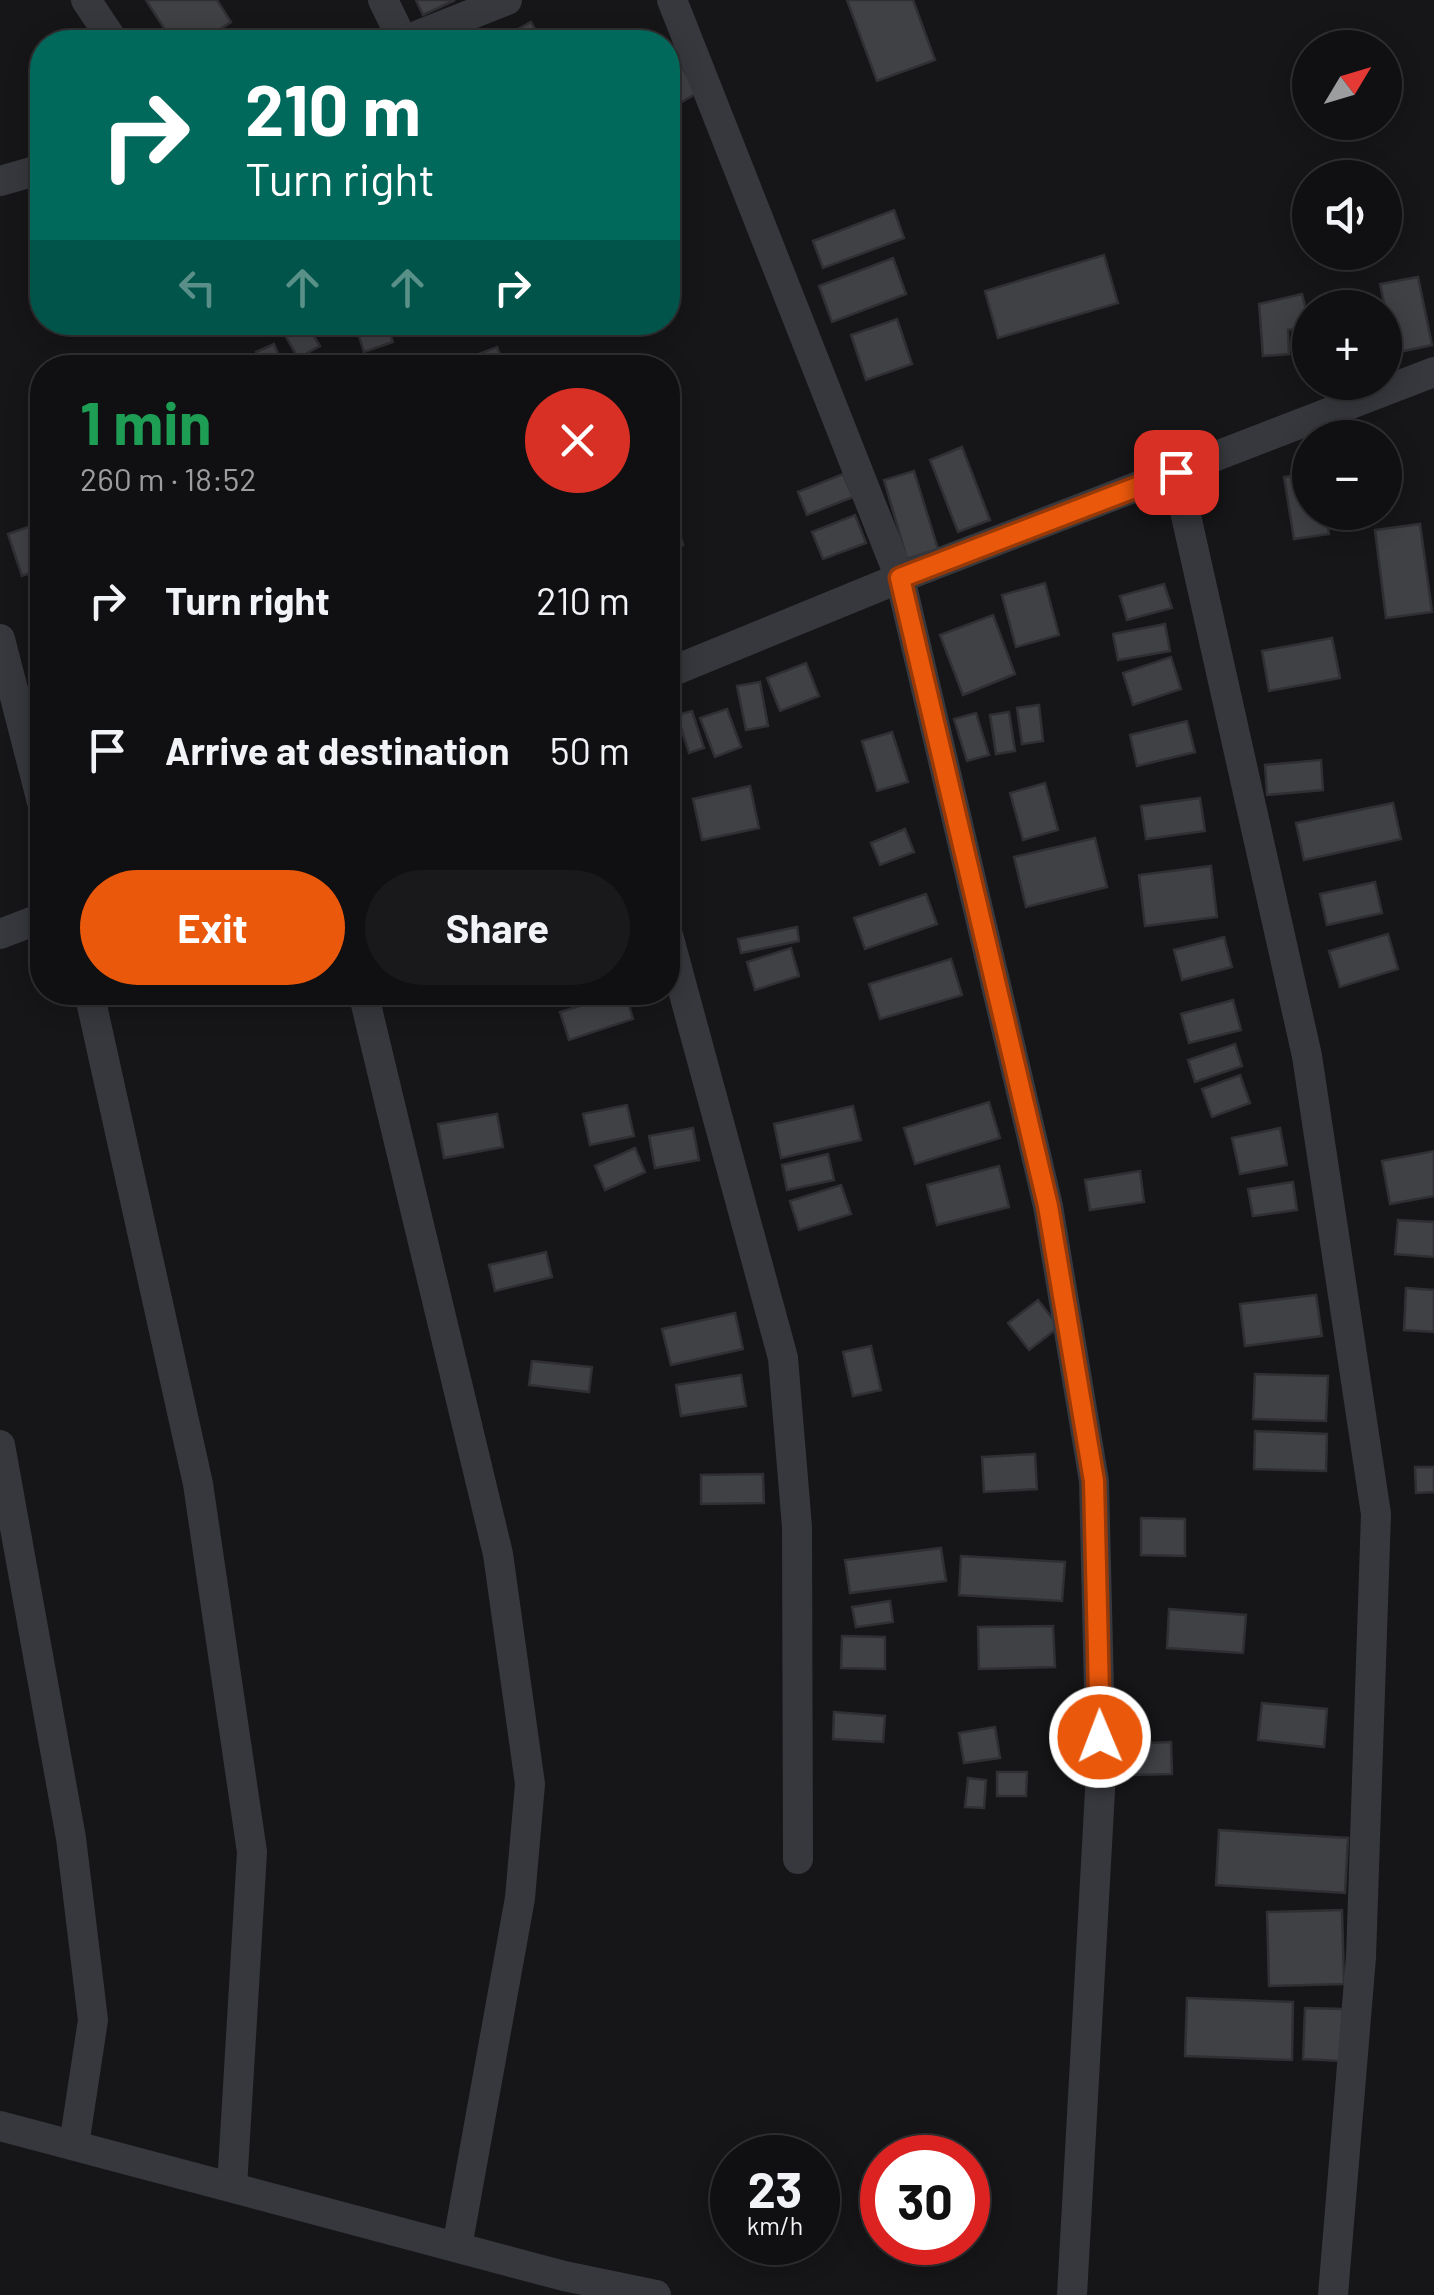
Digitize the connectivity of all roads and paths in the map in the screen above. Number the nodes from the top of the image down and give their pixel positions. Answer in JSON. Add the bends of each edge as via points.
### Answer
{"nodes":[{"id":1,"x":86,"y":0,"type":"edge"},
{"id":2,"x":383,"y":0,"type":"edge"},
{"id":3,"x":507,"y":0,"type":"edge"},
{"id":4,"x":672,"y":0,"type":"edge"},
{"id":5,"x":106,"y":30,"type":"edge"},
{"id":6,"x":397,"y":30,"type":"edge"},
{"id":7,"x":432,"y":30,"type":"edge"},
{"id":8,"x":30,"y":173,"type":"edge"},
{"id":9,"x":0,"y":182,"type":"edge"},
{"id":10,"x":1434,"y":372,"type":"edge"},
{"id":11,"x":1176,"y":472,"type":"junction"},
{"id":12,"x":900,"y":578,"type":"junction"},
{"id":13,"x":0,"y":640,"type":"edge"},
{"id":14,"x":680,"y":668,"type":"edge"},
{"id":15,"x":30,"y":756,"type":"edge"},
{"id":16,"x":30,"y":923,"type":"edge"},
{"id":17,"x":0,"y":934,"type":"edge"},
{"id":18,"x":680,"y":980,"type":"edge"},
{"id":19,"x":92,"y":1005,"type":"edge"},
{"id":20,"x":365,"y":1005,"type":"edge"},
{"id":21,"x":0,"y":1446,"type":"edge"},
{"id":22,"x":798,"y":1859,"type":"dead end"},
{"id":23,"x":0,"y":2126,"type":"edge"},
{"id":24,"x":74,"y":2145,"type":"junction"},
{"id":25,"x":232,"y":2187,"type":"junction"},
{"id":26,"x":457,"y":2248,"type":"junction"},
{"id":27,"x":656,"y":2295,"type":"edge"},
{"id":28,"x":1072,"y":2295,"type":"edge"},
{"id":29,"x":1333,"y":2295,"type":"edge"}],
"edges":[{"from":1,"to":5,"type":"street"},
{"from":2,"to":6,"type":"street"},
{"from":3,"to":7,"type":"street"},
{"from":4,"to":12,"type":"street"},
{"from":8,"to":9,"type":"street"},
{"from":10,"to":11,"type":"street"},
{"from":11,"to":12,"type":"street"},
{"from":11,"to":29,"type":"street","via":[[1307,1056],[1376,1514],[1361,1958]]},
{"from":12,"to":14,"type":"street"},
{"from":12,"to":28,"type":"street","via":[[1048,1206],[1094,1481],[1101,1773]]},
{"from":13,"to":15,"type":"street"},
{"from":16,"to":17,"type":"street"},
{"from":18,"to":22,"type":"street","via":[[782,1358],[797,1526]]},
{"from":19,"to":25,"type":"street","via":[[198,1484],[252,1852]]},
{"from":20,"to":26,"type":"street","via":[[498,1554],[530,1784],[520,1898]]},
{"from":21,"to":24,"type":"street","via":[[71,1838],[93,2020]]},
{"from":23,"to":24,"type":"street"},
{"from":24,"to":25,"type":"street"},
{"from":25,"to":26,"type":"street"},
{"from":26,"to":27,"type":"street"}]}
